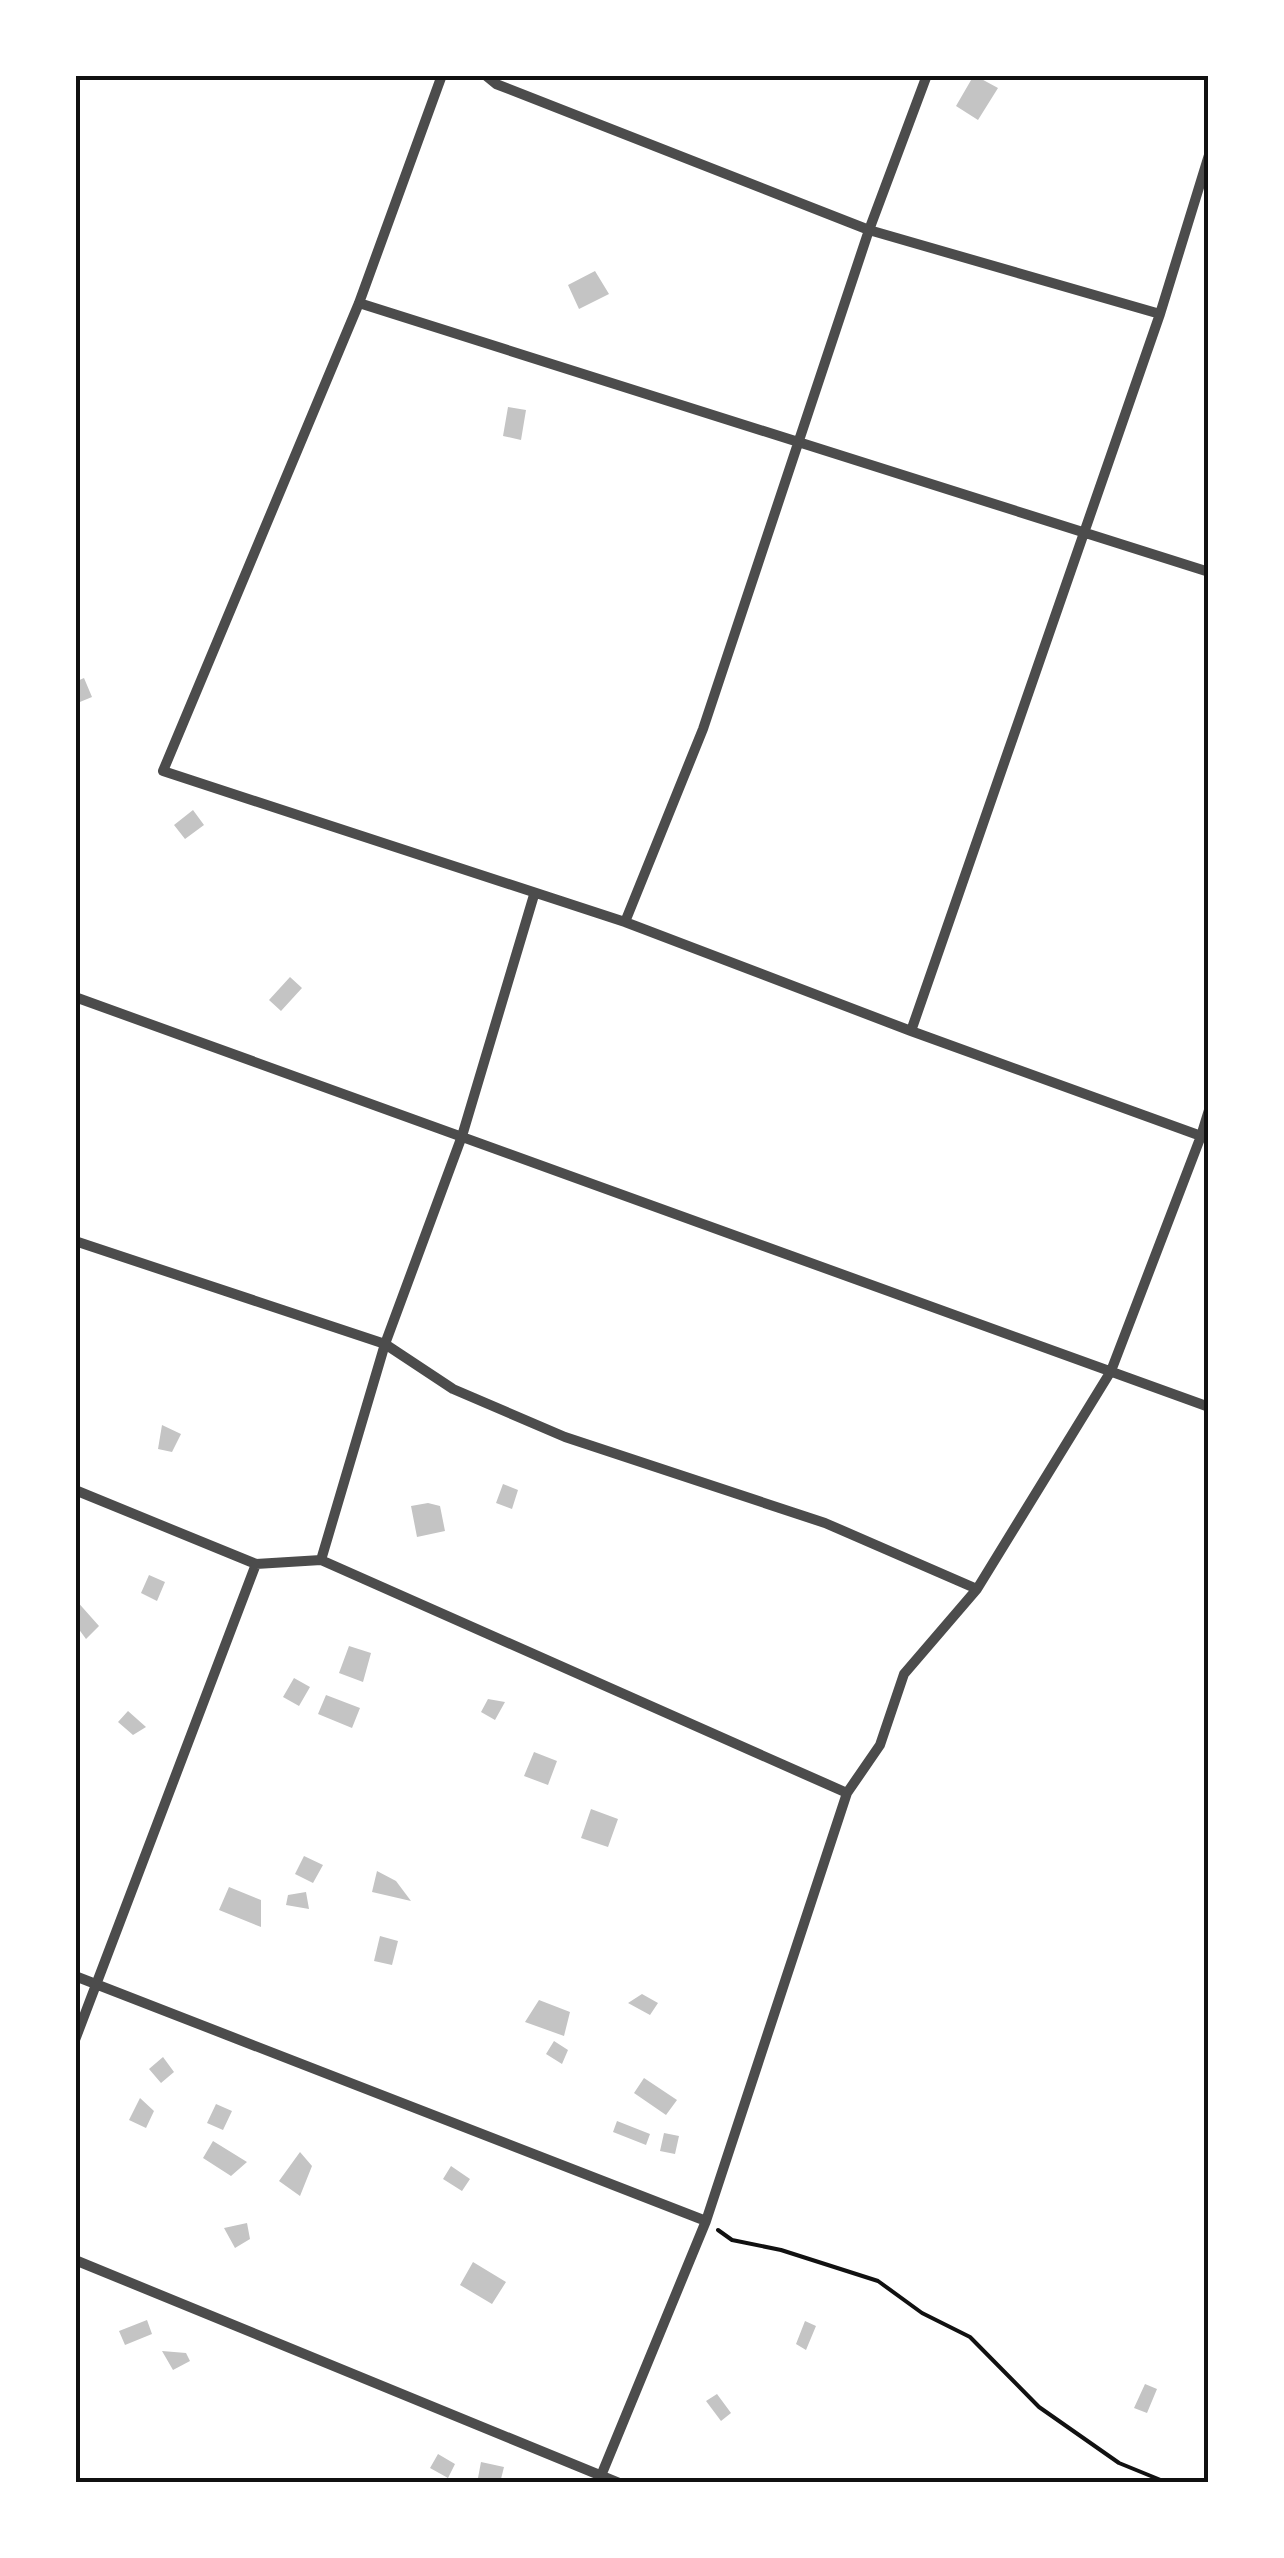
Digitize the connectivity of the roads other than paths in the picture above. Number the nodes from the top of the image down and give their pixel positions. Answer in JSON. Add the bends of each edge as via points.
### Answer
{"nodes":[{"id":1,"x":442,"y":75,"type":"edge"},
{"id":2,"x":484,"y":75,"type":"edge"},
{"id":3,"x":927,"y":75,"type":"edge"},
{"id":4,"x":1209,"y":155,"type":"edge"},
{"id":5,"x":869,"y":230,"type":"junction"},
{"id":6,"x":359,"y":303,"type":"junction"},
{"id":7,"x":1160,"y":314,"type":"junction"},
{"id":8,"x":798,"y":443,"type":"junction"},
{"id":9,"x":1084,"y":532,"type":"junction"},
{"id":10,"x":1209,"y":572,"type":"edge"},
{"id":11,"x":534,"y":895,"type":"junction"},
{"id":12,"x":625,"y":922,"type":"junction"},
{"id":13,"x":75,"y":997,"type":"edge"},
{"id":14,"x":911,"y":1031,"type":"junction"},
{"id":15,"x":1209,"y":1110,"type":"edge"},
{"id":16,"x":462,"y":1136,"type":"junction"},
{"id":17,"x":1205,"y":1137,"type":"edge"},
{"id":18,"x":75,"y":1241,"type":"edge"},
{"id":19,"x":386,"y":1344,"type":"junction"},
{"id":20,"x":1111,"y":1371,"type":"junction"},
{"id":21,"x":1209,"y":1406,"type":"edge"},
{"id":22,"x":75,"y":1490,"type":"edge"},
{"id":23,"x":321,"y":1560,"type":"junction"},
{"id":24,"x":256,"y":1564,"type":"junction"},
{"id":25,"x":977,"y":1588,"type":"junction"},
{"id":26,"x":847,"y":1793,"type":"junction"},
{"id":27,"x":75,"y":1976,"type":"edge"},
{"id":28,"x":96,"y":1984,"type":"junction"},
{"id":29,"x":75,"y":2040,"type":"edge"},
{"id":30,"x":706,"y":2221,"type":"junction"},
{"id":31,"x":75,"y":2260,"type":"edge"},
{"id":32,"x":600,"y":2478,"type":"edge"},
{"id":33,"x":619,"y":2483,"type":"edge"}],
"edges":[{"from":1,"to":6,"type":"street"},
{"from":2,"to":5,"type":"street"},
{"from":3,"to":5,"type":"street"},
{"from":4,"to":7,"type":"street"},
{"from":5,"to":7,"type":"street"},
{"from":5,"to":8,"type":"street"},
{"from":6,"to":8,"type":"street"},
{"from":6,"to":11,"type":"street","via":[[163,771]]},
{"from":7,"to":9,"type":"street"},
{"from":8,"to":9,"type":"street"},
{"from":8,"to":12,"type":"street","via":[[703,729]]},
{"from":9,"to":10,"type":"street"},
{"from":9,"to":14,"type":"street"},
{"from":11,"to":12,"type":"street"},
{"from":11,"to":16,"type":"street"},
{"from":12,"to":14,"type":"street"},
{"from":13,"to":16,"type":"street"},
{"from":14,"to":17,"type":"street"},
{"from":15,"to":17,"type":"street"},
{"from":16,"to":19,"type":"street"},
{"from":16,"to":20,"type":"street"},
{"from":17,"to":20,"type":"street"},
{"from":18,"to":19,"type":"street"},
{"from":19,"to":23,"type":"street"},
{"from":19,"to":25,"type":"street","via":[[454,1389],[565,1437],[825,1523]]},
{"from":20,"to":21,"type":"street"},
{"from":20,"to":25,"type":"street"},
{"from":22,"to":24,"type":"street"},
{"from":23,"to":24,"type":"street"},
{"from":23,"to":26,"type":"street"},
{"from":24,"to":28,"type":"street"},
{"from":25,"to":26,"type":"street","via":[[904,1674],[880,1745]]},
{"from":26,"to":30,"type":"street"},
{"from":27,"to":28,"type":"street"},
{"from":28,"to":29,"type":"street"},
{"from":28,"to":30,"type":"street"},
{"from":30,"to":32,"type":"street"},
{"from":31,"to":32,"type":"street"},
{"from":32,"to":33,"type":"street"}]}
